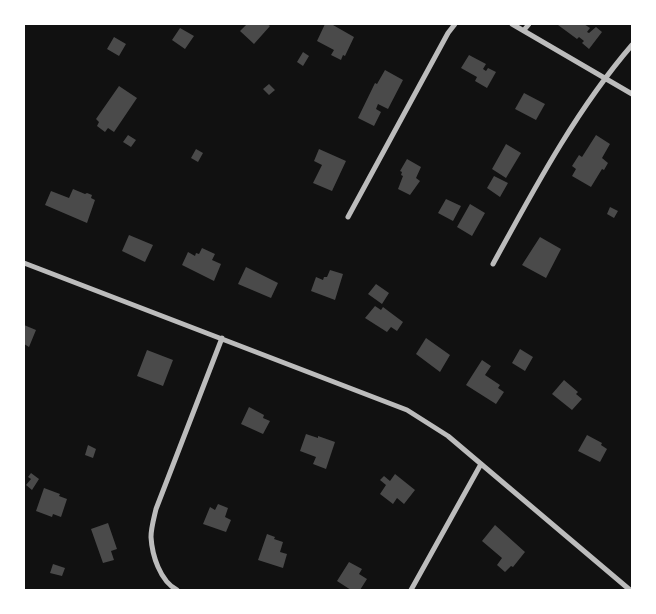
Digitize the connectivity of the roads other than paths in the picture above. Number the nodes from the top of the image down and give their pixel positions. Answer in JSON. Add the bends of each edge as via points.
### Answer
{"nodes":[{"id":1,"x":455,"y":24,"type":"edge"},
{"id":2,"x":512,"y":24,"type":"edge"},
{"id":3,"x":529,"y":24,"type":"edge"},
{"id":4,"x":524,"y":30,"type":"junction"},
{"id":5,"x":632,"y":45,"type":"edge"},
{"id":6,"x":606,"y":79,"type":"junction"},
{"id":7,"x":632,"y":94,"type":"edge"},
{"id":8,"x":348,"y":217,"type":"dead end"},
{"id":9,"x":24,"y":263,"type":"edge"},
{"id":10,"x":493,"y":264,"type":"dead end"},
{"id":11,"x":222,"y":338,"type":"junction"},
{"id":12,"x":481,"y":464,"type":"junction"},
{"id":13,"x":177,"y":590,"type":"edge"},
{"id":14,"x":411,"y":590,"type":"edge"},
{"id":15,"x":630,"y":590,"type":"edge"}],
"edges":[{"from":1,"to":8,"type":"street"},
{"from":2,"to":4,"type":"street"},
{"from":3,"to":4,"type":"street"},
{"from":4,"to":6,"type":"street"},
{"from":5,"to":6,"type":"street"},
{"from":6,"to":7,"type":"street"},
{"from":6,"to":10,"type":"street","via":[[570,130]]},
{"from":9,"to":11,"type":"street"},
{"from":11,"to":12,"type":"street","via":[[407,410],[448,436]]},
{"from":11,"to":13,"type":"street","via":[[156,509],[151,536],[156,562],[170,586]]},
{"from":12,"to":14,"type":"street"},
{"from":12,"to":15,"type":"street"}]}
